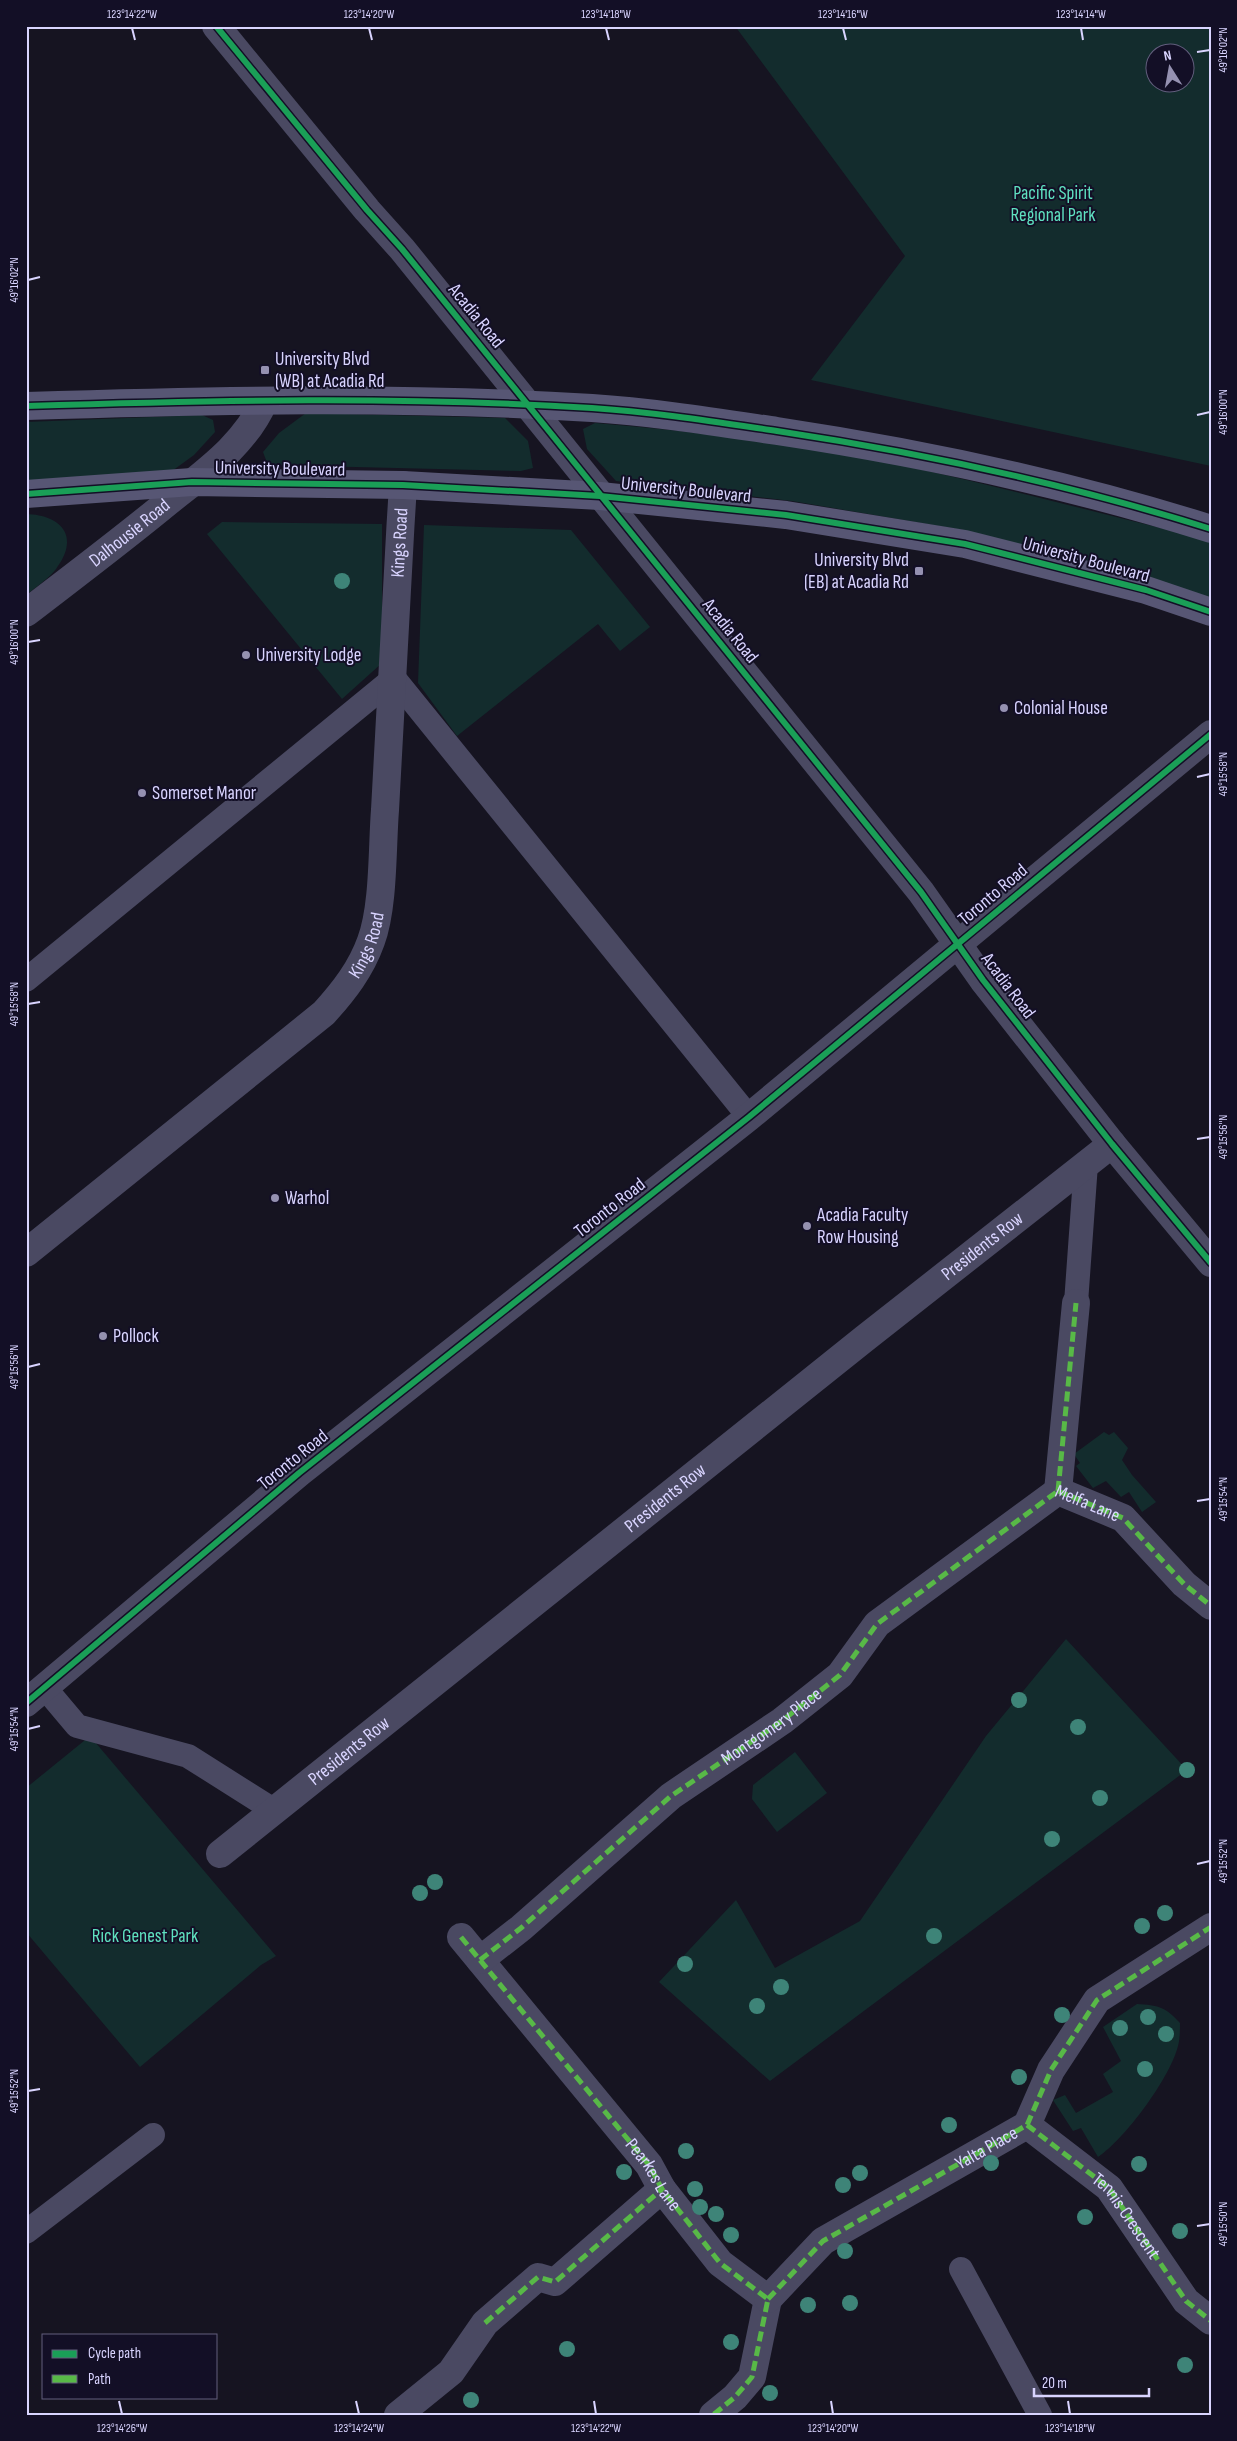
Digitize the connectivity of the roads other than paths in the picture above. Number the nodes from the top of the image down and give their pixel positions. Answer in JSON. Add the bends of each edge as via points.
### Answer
{"nodes":[{"id":1,"x":216,"y":26,"type":"edge"},
{"id":2,"x":264,"y":401,"type":"junction"},
{"id":3,"x":528,"y":405,"type":"junction"},
{"id":4,"x":26,"y":406,"type":"edge"},
{"id":5,"x":192,"y":482,"type":"junction"},
{"id":6,"x":403,"y":485,"type":"junction"},
{"id":7,"x":26,"y":494,"type":"edge"},
{"id":8,"x":600,"y":496,"type":"junction"},
{"id":9,"x":1211,"y":529,"type":"edge"},
{"id":10,"x":1211,"y":612,"type":"edge"},
{"id":11,"x":26,"y":613,"type":"edge"},
{"id":12,"x":394,"y":678,"type":"junction"},
{"id":13,"x":1211,"y":734,"type":"edge"},
{"id":14,"x":958,"y":943,"type":"junction"},
{"id":15,"x":26,"y":980,"type":"edge"},
{"id":16,"x":749,"y":1117,"type":"junction"},
{"id":17,"x":1112,"y":1144,"type":"junction"},
{"id":18,"x":1086,"y":1164,"type":"junction"},
{"id":19,"x":26,"y":1253,"type":"edge"},
{"id":20,"x":1211,"y":1263,"type":"edge"},
{"id":21,"x":1076,"y":1303,"type":"joint"},
{"id":22,"x":1058,"y":1491,"type":"junction"},
{"id":23,"x":1211,"y":1606,"type":"edge"},
{"id":24,"x":36,"y":1696,"type":"edge"},
{"id":25,"x":275,"y":1810,"type":"junction"},
{"id":26,"x":220,"y":1854,"type":"dead end"},
{"id":27,"x":1211,"y":1927,"type":"edge"},
{"id":28,"x":461,"y":1938,"type":"dead end"},
{"id":29,"x":480,"y":1960,"type":"junction"},
{"id":30,"x":1027,"y":2125,"type":"junction"},
{"id":31,"x":153,"y":2135,"type":"dead end"},
{"id":32,"x":662,"y":2189,"type":"junction"},
{"id":33,"x":26,"y":2232,"type":"edge"},
{"id":34,"x":961,"y":2269,"type":"dead end"},
{"id":35,"x":768,"y":2299,"type":"junction"},
{"id":36,"x":1211,"y":2321,"type":"edge"},
{"id":37,"x":1037,"y":2414,"type":"edge"},
{"id":38,"x":398,"y":2415,"type":"edge"},
{"id":39,"x":713,"y":2415,"type":"edge"}],
"edges":[{"from":1,"to":3,"type":"street","name":"Acadia Road"},
{"from":2,"to":3,"type":"main road"},
{"from":2,"to":4,"type":"main road"},
{"from":2,"to":5,"type":"street","name":"Dalhousie Road","via":[[256,419],[218,461]]},
{"from":3,"to":8,"type":"street","name":"Acadia Road"},
{"from":3,"to":9,"type":"main road","via":[[595,408],[724,424],[922,456],[1112,500]]},
{"from":5,"to":6,"type":"main road","name":"University Boulevard"},
{"from":5,"to":7,"type":"main road","name":"University Boulevard"},
{"from":5,"to":11,"type":"street","name":"Dalhousie Road"},
{"from":6,"to":8,"type":"main road","name":"University Boulevard"},
{"from":6,"to":12,"type":"street","name":"Kings Road"},
{"from":8,"to":10,"type":"main road","name":"University Boulevard","via":[[786,515],[965,544],[1146,590]]},
{"from":8,"to":14,"type":"street","name":"Acadia Road","via":[[922,892]]},
{"from":12,"to":15,"type":"lane"},
{"from":12,"to":16,"type":"lane"},
{"from":12,"to":19,"type":"street","name":"Kings Road","via":[[378,902],[372,939],[344,991],[324,1013]]},
{"from":13,"to":14,"type":"street","name":"Toronto Road"},
{"from":14,"to":16,"type":"street","name":"Toronto Road"},
{"from":14,"to":17,"type":"street","name":"Acadia Road","via":[[983,980]]},
{"from":16,"to":24,"type":"street","name":"Toronto Road","via":[[298,1473]]},
{"from":17,"to":18,"type":"street","name":"Presidents Row"},
{"from":17,"to":20,"type":"street","name":"Acadia Road"},
{"from":18,"to":21,"type":"lane"},
{"from":18,"to":25,"type":"street","name":"Presidents Row"},
{"from":21,"to":22,"type":"street","name":"Melfa Lane"},
{"from":22,"to":23,"type":"street","name":"Melfa Lane","via":[[1123,1518],[1184,1584]]},
{"from":22,"to":29,"type":"street","name":"Montgomery Place","via":[[877,1624],[840,1675],[782,1721],[671,1796]]},
{"from":24,"to":25,"type":"lane","via":[[77,1726],[188,1756]]},
{"from":25,"to":26,"type":"street","name":"Presidents Row"},
{"from":27,"to":30,"type":"street","name":"Yalta Place","via":[[1097,2000],[1051,2070]]},
{"from":28,"to":29,"type":"street","name":"Pearkes Lane"},
{"from":29,"to":32,"type":"street","name":"Pearkes Lane","via":[[648,2165]]},
{"from":30,"to":35,"type":"street","name":"Yalta Place","via":[[823,2241]]},
{"from":30,"to":36,"type":"street","name":"Tennis Crescent","via":[[1109,2188],[1186,2301]]},
{"from":31,"to":33,"type":"lane"},
{"from":32,"to":35,"type":"street","name":"Pearkes Lane","via":[[720,2263]]},
{"from":32,"to":38,"type":"street","via":[[555,2282],[538,2277],[485,2323],[451,2372]]},
{"from":34,"to":37,"type":"lane"},
{"from":35,"to":39,"type":"street","via":[[752,2377]]}]}
